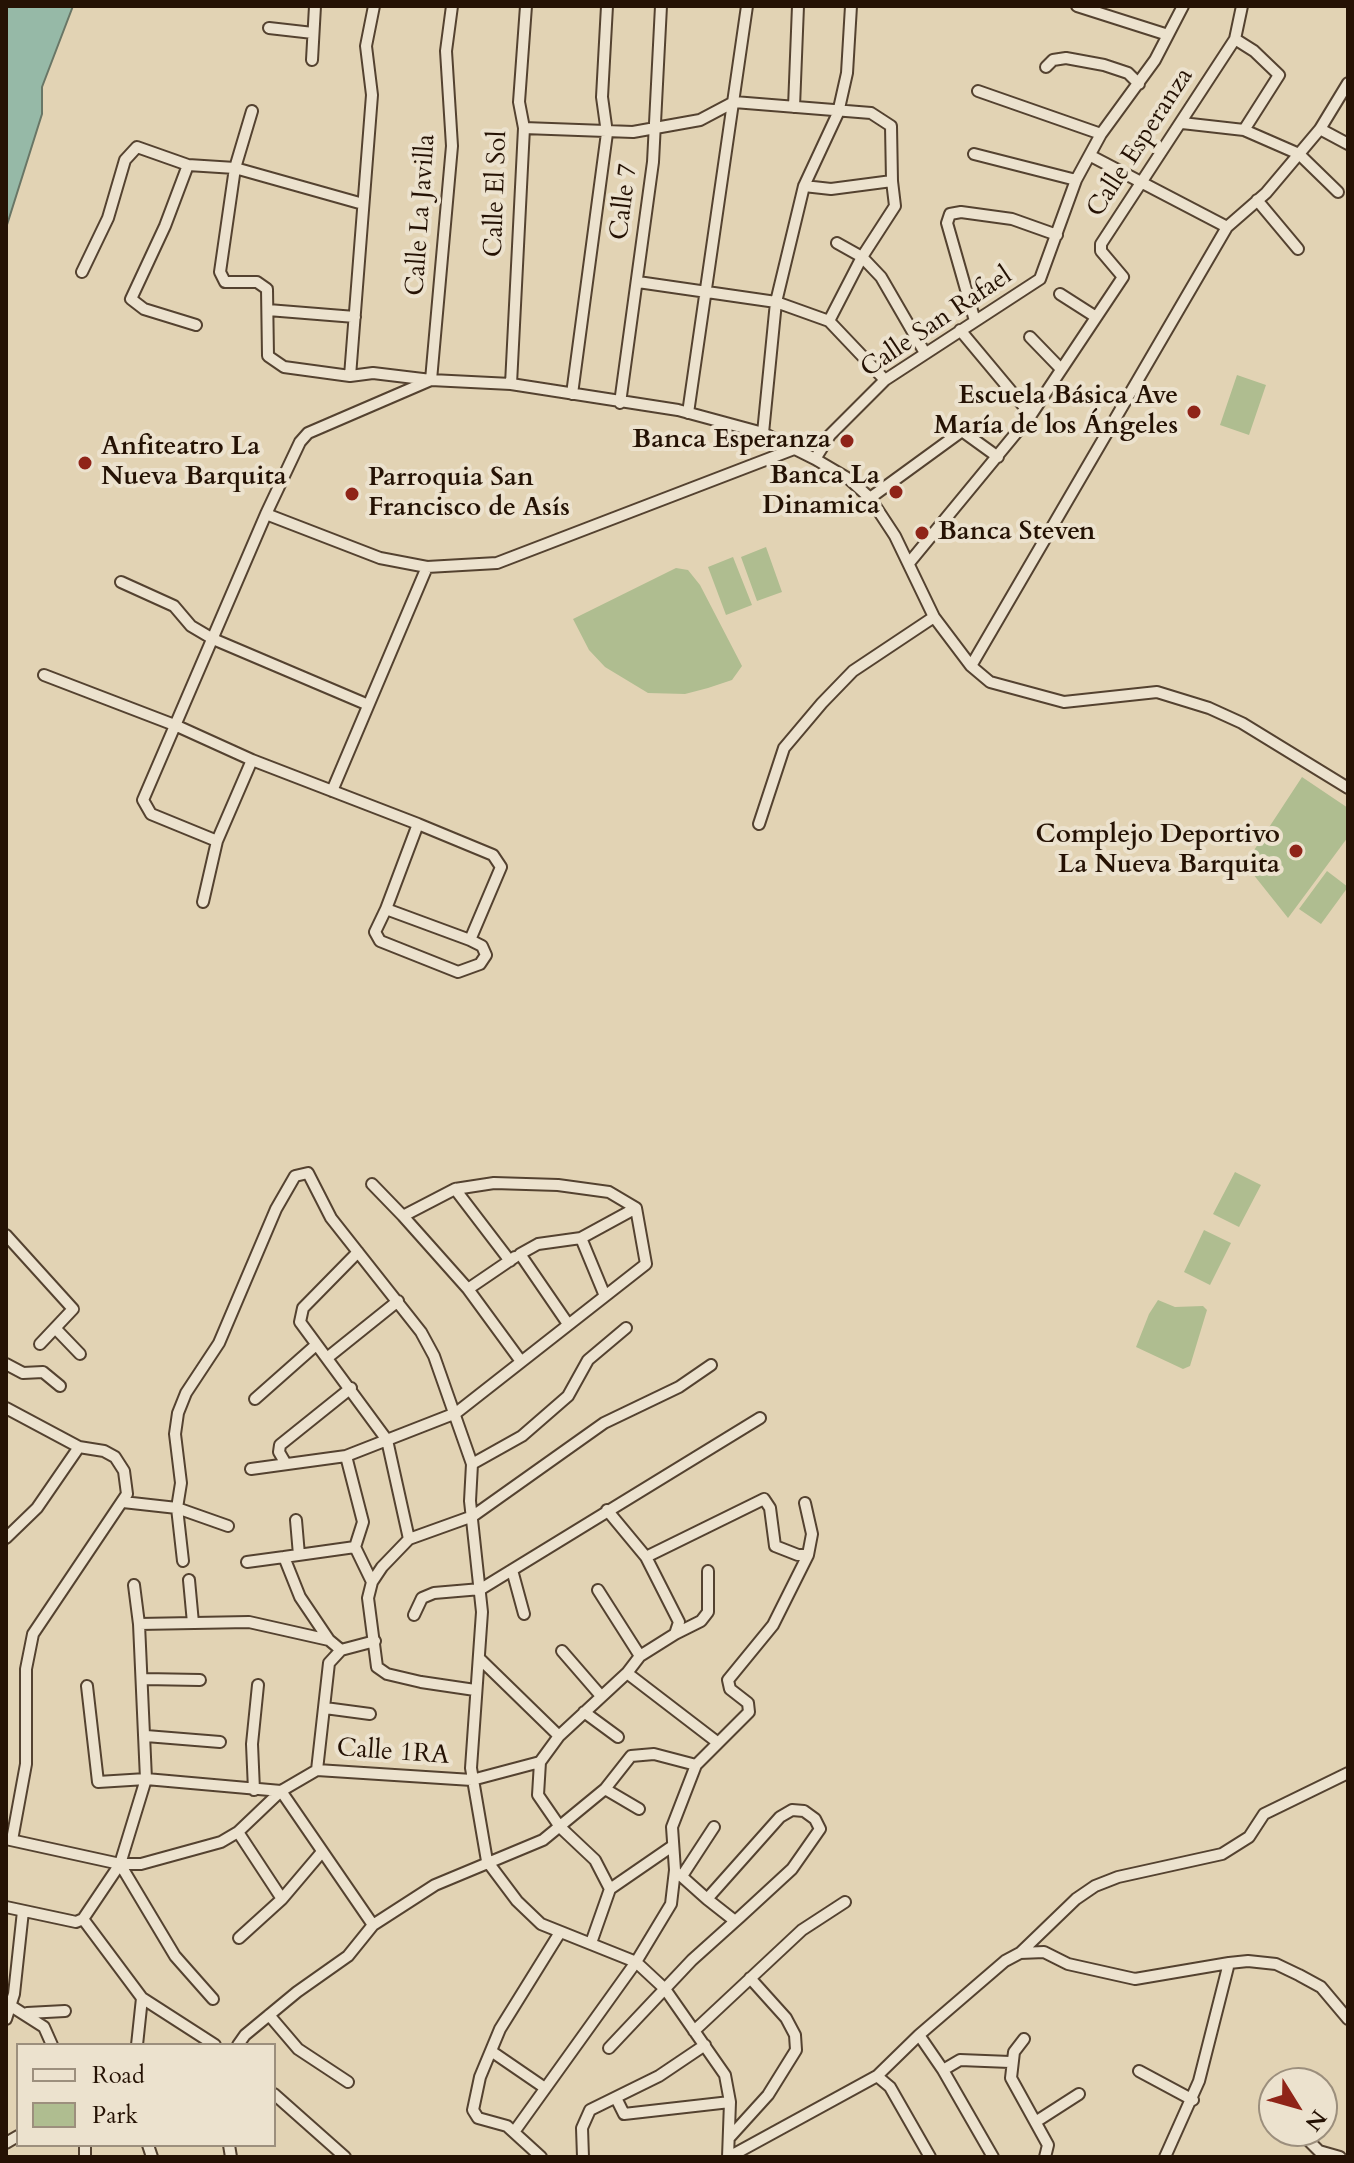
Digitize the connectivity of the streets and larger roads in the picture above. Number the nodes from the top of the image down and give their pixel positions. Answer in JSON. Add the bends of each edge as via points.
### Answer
{"nodes":[{"id":1,"x":315,"y":6,"type":"edge"},
{"id":2,"x":374,"y":6,"type":"edge"},
{"id":3,"x":452,"y":6,"type":"edge"},
{"id":4,"x":526,"y":6,"type":"edge"},
{"id":5,"x":607,"y":6,"type":"edge"},
{"id":6,"x":661,"y":6,"type":"edge"},
{"id":7,"x":747,"y":6,"type":"edge"},
{"id":8,"x":798,"y":6,"type":"edge"},
{"id":9,"x":851,"y":6,"type":"edge"},
{"id":10,"x":1077,"y":6,"type":"edge"},
{"id":11,"x":1183,"y":6,"type":"edge"},
{"id":12,"x":1242,"y":6,"type":"edge"},
{"id":13,"x":269,"y":28,"type":"dead end"},
{"id":14,"x":313,"y":33,"type":"junction"},
{"id":15,"x":1168,"y":35,"type":"junction"},
{"id":16,"x":1235,"y":39,"type":"junction"},
{"id":17,"x":312,"y":60,"type":"dead end"},
{"id":18,"x":1046,"y":67,"type":"dead end"},
{"id":19,"x":1348,"y":83,"type":"edge"},
{"id":20,"x":1139,"y":84,"type":"junction"},
{"id":21,"x":978,"y":91,"type":"dead end"},
{"id":22,"x":734,"y":102,"type":"junction"},
{"id":23,"x":794,"y":107,"type":"junction"},
{"id":24,"x":252,"y":111,"type":"dead end"},
{"id":25,"x":838,"y":113,"type":"junction"},
{"id":26,"x":1182,"y":123,"type":"junction"},
{"id":27,"x":524,"y":128,"type":"junction"},
{"id":28,"x":654,"y":128,"type":"junction"},
{"id":29,"x":1320,"y":129,"type":"junction"},
{"id":30,"x":1244,"y":130,"type":"junction"},
{"id":31,"x":607,"y":133,"type":"junction"},
{"id":32,"x":1101,"y":134,"type":"junction"},
{"id":33,"x":1348,"y":144,"type":"edge"},
{"id":34,"x":974,"y":154,"type":"dead end"},
{"id":35,"x":1299,"y":154,"type":"junction"},
{"id":36,"x":1091,"y":156,"type":"junction"},
{"id":37,"x":188,"y":165,"type":"junction"},
{"id":38,"x":235,"y":168,"type":"junction"},
{"id":39,"x":1076,"y":180,"type":"junction"},
{"id":40,"x":892,"y":181,"type":"junction"},
{"id":41,"x":1142,"y":181,"type":"junction"},
{"id":42,"x":804,"y":186,"type":"junction"},
{"id":43,"x":1338,"y":192,"type":"dead end"},
{"id":44,"x":1257,"y":200,"type":"junction"},
{"id":45,"x":363,"y":204,"type":"junction"},
{"id":46,"x":1227,"y":227,"type":"junction"},
{"id":47,"x":1057,"y":235,"type":"junction"},
{"id":48,"x":837,"y":243,"type":"dead end"},
{"id":49,"x":1298,"y":249,"type":"dead end"},
{"id":50,"x":862,"y":257,"type":"junction"},
{"id":51,"x":82,"y":272,"type":"dead end"},
{"id":52,"x":638,"y":282,"type":"junction"},
{"id":53,"x":706,"y":293,"type":"junction"},
{"id":54,"x":1060,"y":294,"type":"dead end"},
{"id":55,"x":776,"y":302,"type":"junction"},
{"id":56,"x":268,"y":310,"type":"junction"},
{"id":57,"x":355,"y":317,"type":"junction"},
{"id":58,"x":1096,"y":317,"type":"junction"},
{"id":59,"x":829,"y":321,"type":"junction"},
{"id":60,"x":975,"y":321,"type":"junction"},
{"id":61,"x":196,"y":325,"type":"dead end"},
{"id":62,"x":960,"y":330,"type":"junction"},
{"id":63,"x":1030,"y":337,"type":"dead end"},
{"id":64,"x":925,"y":353,"type":"junction"},
{"id":65,"x":1061,"y":369,"type":"junction"},
{"id":66,"x":350,"y":376,"type":"junction"},
{"id":67,"x":431,"y":380,"type":"junction"},
{"id":68,"x":885,"y":380,"type":"junction"},
{"id":69,"x":511,"y":384,"type":"junction"},
{"id":70,"x":572,"y":394,"type":"junction"},
{"id":71,"x":620,"y":403,"type":"junction"},
{"id":72,"x":688,"y":413,"type":"junction"},
{"id":73,"x":1031,"y":415,"type":"junction"},
{"id":74,"x":763,"y":433,"type":"junction"},
{"id":75,"x":794,"y":449,"type":"junction"},
{"id":76,"x":998,"y":457,"type":"junction"},
{"id":77,"x":815,"y":459,"type":"junction"},
{"id":78,"x":870,"y":498,"type":"junction"},
{"id":79,"x":266,"y":514,"type":"junction"},
{"id":80,"x":909,"y":563,"type":"junction"},
{"id":81,"x":427,"y":567,"type":"junction"},
{"id":82,"x":121,"y":582,"type":"dead end"},
{"id":83,"x":934,"y":617,"type":"junction"},
{"id":84,"x":213,"y":639,"type":"junction"},
{"id":85,"x":971,"y":666,"type":"junction"},
{"id":86,"x":44,"y":675,"type":"dead end"},
{"id":87,"x":366,"y":704,"type":"junction"},
{"id":88,"x":177,"y":726,"type":"junction"},
{"id":89,"x":252,"y":760,"type":"junction"},
{"id":90,"x":1348,"y":788,"type":"edge"},
{"id":91,"x":332,"y":791,"type":"junction"},
{"id":92,"x":418,"y":824,"type":"junction"},
{"id":93,"x":759,"y":824,"type":"dead end"},
{"id":94,"x":217,"y":841,"type":"junction"},
{"id":95,"x":203,"y":902,"type":"dead end"},
{"id":96,"x":386,"y":909,"type":"junction"},
{"id":97,"x":470,"y":940,"type":"junction"},
{"id":98,"x":372,"y":1184,"type":"dead end"},
{"id":99,"x":455,"y":1189,"type":"junction"},
{"id":100,"x":636,"y":1208,"type":"junction"},
{"id":101,"x":403,"y":1216,"type":"junction"},
{"id":102,"x":6,"y":1235,"type":"edge"},
{"id":103,"x":581,"y":1238,"type":"junction"},
{"id":104,"x":358,"y":1252,"type":"junction"},
{"id":105,"x":520,"y":1254,"type":"junction"},
{"id":106,"x":510,"y":1261,"type":"junction"},
{"id":107,"x":468,"y":1289,"type":"junction"},
{"id":108,"x":605,"y":1296,"type":"junction"},
{"id":109,"x":398,"y":1301,"type":"junction"},
{"id":110,"x":568,"y":1324,"type":"junction"},
{"id":111,"x":55,"y":1328,"type":"junction"},
{"id":112,"x":626,"y":1328,"type":"dead end"},
{"id":113,"x":40,"y":1344,"type":"dead end"},
{"id":114,"x":316,"y":1345,"type":"junction"},
{"id":115,"x":80,"y":1354,"type":"dead end"},
{"id":116,"x":327,"y":1358,"type":"junction"},
{"id":117,"x":520,"y":1360,"type":"junction"},
{"id":118,"x":6,"y":1364,"type":"edge"},
{"id":119,"x":711,"y":1365,"type":"dead end"},
{"id":120,"x":60,"y":1386,"type":"dead end"},
{"id":121,"x":351,"y":1388,"type":"junction"},
{"id":122,"x":255,"y":1399,"type":"dead end"},
{"id":123,"x":6,"y":1408,"type":"edge"},
{"id":124,"x":456,"y":1413,"type":"junction"},
{"id":125,"x":760,"y":1418,"type":"dead end"},
{"id":126,"x":387,"y":1440,"type":"junction"},
{"id":127,"x":79,"y":1447,"type":"junction"},
{"id":128,"x":346,"y":1456,"type":"junction"},
{"id":129,"x":286,"y":1464,"type":"junction"},
{"id":130,"x":472,"y":1464,"type":"junction"},
{"id":131,"x":251,"y":1469,"type":"dead end"},
{"id":132,"x":123,"y":1502,"type":"junction"},
{"id":133,"x":805,"y":1503,"type":"dead end"},
{"id":134,"x":177,"y":1508,"type":"junction"},
{"id":135,"x":607,"y":1510,"type":"junction"},
{"id":136,"x":473,"y":1516,"type":"junction"},
{"id":137,"x":296,"y":1520,"type":"dead end"},
{"id":138,"x":228,"y":1526,"type":"dead end"},
{"id":139,"x":6,"y":1538,"type":"edge"},
{"id":140,"x":409,"y":1539,"type":"junction"},
{"id":141,"x":355,"y":1547,"type":"junction"},
{"id":142,"x":299,"y":1555,"type":"junction"},
{"id":143,"x":808,"y":1555,"type":"junction"},
{"id":144,"x":284,"y":1557,"type":"junction"},
{"id":145,"x":646,"y":1557,"type":"junction"},
{"id":146,"x":183,"y":1561,"type":"dead end"},
{"id":147,"x":247,"y":1562,"type":"dead end"},
{"id":148,"x":512,"y":1570,"type":"junction"},
{"id":149,"x":708,"y":1571,"type":"dead end"},
{"id":150,"x":189,"y":1580,"type":"dead end"},
{"id":151,"x":372,"y":1582,"type":"junction"},
{"id":152,"x":134,"y":1585,"type":"dead end"},
{"id":153,"x":481,"y":1589,"type":"junction"},
{"id":154,"x":598,"y":1590,"type":"dead end"},
{"id":155,"x":524,"y":1614,"type":"dead end"},
{"id":156,"x":414,"y":1615,"type":"dead end"},
{"id":157,"x":193,"y":1623,"type":"junction"},
{"id":158,"x":139,"y":1624,"type":"junction"},
{"id":159,"x":675,"y":1634,"type":"junction"},
{"id":160,"x":329,"y":1640,"type":"junction"},
{"id":161,"x":375,"y":1641,"type":"junction"},
{"id":162,"x":341,"y":1650,"type":"junction"},
{"id":163,"x":562,"y":1651,"type":"dead end"},
{"id":164,"x":640,"y":1656,"type":"junction"},
{"id":165,"x":481,"y":1660,"type":"junction"},
{"id":166,"x":627,"y":1673,"type":"junction"},
{"id":167,"x":144,"y":1679,"type":"junction"},
{"id":168,"x":200,"y":1680,"type":"dead end"},
{"id":169,"x":258,"y":1685,"type":"dead end"},
{"id":170,"x":87,"y":1686,"type":"dead end"},
{"id":171,"x":475,"y":1690,"type":"junction"},
{"id":172,"x":601,"y":1696,"type":"junction"},
{"id":173,"x":325,"y":1708,"type":"junction"},
{"id":174,"x":584,"y":1712,"type":"junction"},
{"id":175,"x":370,"y":1714,"type":"dead end"},
{"id":176,"x":146,"y":1736,"type":"junction"},
{"id":177,"x":559,"y":1736,"type":"junction"},
{"id":178,"x":618,"y":1737,"type":"dead end"},
{"id":179,"x":220,"y":1742,"type":"dead end"},
{"id":180,"x":717,"y":1742,"type":"junction"},
{"id":181,"x":540,"y":1762,"type":"junction"},
{"id":182,"x":696,"y":1765,"type":"junction"},
{"id":183,"x":317,"y":1770,"type":"junction"},
{"id":184,"x":1348,"y":1773,"type":"edge"},
{"id":185,"x":146,"y":1779,"type":"junction"},
{"id":186,"x":472,"y":1780,"type":"junction"},
{"id":187,"x":605,"y":1789,"type":"junction"},
{"id":188,"x":254,"y":1790,"type":"junction"},
{"id":189,"x":281,"y":1791,"type":"junction"},
{"id":190,"x":639,"y":1809,"type":"dead end"},
{"id":191,"x":560,"y":1827,"type":"junction"},
{"id":192,"x":714,"y":1827,"type":"dead end"},
{"id":193,"x":238,"y":1832,"type":"junction"},
{"id":194,"x":9,"y":1840,"type":"edge"},
{"id":195,"x":671,"y":1847,"type":"junction"},
{"id":196,"x":321,"y":1853,"type":"junction"},
{"id":197,"x":487,"y":1861,"type":"junction"},
{"id":198,"x":120,"y":1864,"type":"junction"},
{"id":199,"x":678,"y":1873,"type":"junction"},
{"id":200,"x":610,"y":1889,"type":"junction"},
{"id":201,"x":282,"y":1899,"type":"junction"},
{"id":202,"x":707,"y":1899,"type":"junction"},
{"id":203,"x":845,"y":1902,"type":"dead end"},
{"id":204,"x":6,"y":1907,"type":"edge"},
{"id":205,"x":23,"y":1911,"type":"junction"},
{"id":206,"x":83,"y":1919,"type":"junction"},
{"id":207,"x":735,"y":1921,"type":"junction"},
{"id":208,"x":373,"y":1925,"type":"junction"},
{"id":209,"x":559,"y":1934,"type":"junction"},
{"id":210,"x":239,"y":1938,"type":"dead end"},
{"id":211,"x":591,"y":1943,"type":"junction"},
{"id":212,"x":1020,"y":1953,"type":"junction"},
{"id":213,"x":636,"y":1962,"type":"junction"},
{"id":214,"x":1229,"y":1963,"type":"junction"},
{"id":215,"x":750,"y":1978,"type":"junction"},
{"id":216,"x":665,"y":1989,"type":"junction"},
{"id":217,"x":142,"y":1998,"type":"junction"},
{"id":218,"x":213,"y":1999,"type":"dead end"},
{"id":219,"x":11,"y":2006,"type":"junction"},
{"id":220,"x":65,"y":2011,"type":"dead end"},
{"id":221,"x":25,"y":2013,"type":"junction"},
{"id":222,"x":269,"y":2015,"type":"junction"},
{"id":223,"x":6,"y":2019,"type":"edge"},
{"id":224,"x":1348,"y":2019,"type":"edge"},
{"id":225,"x":694,"y":2031,"type":"junction"},
{"id":226,"x":919,"y":2035,"type":"junction"},
{"id":227,"x":1024,"y":2039,"type":"dead end"},
{"id":228,"x":51,"y":2043,"type":"edge"},
{"id":229,"x":137,"y":2043,"type":"edge"},
{"id":230,"x":212,"y":2043,"type":"edge"},
{"id":231,"x":240,"y":2043,"type":"edge"},
{"id":232,"x":705,"y":2045,"type":"junction"},
{"id":233,"x":609,"y":2048,"type":"dead end"},
{"id":234,"x":491,"y":2051,"type":"junction"},
{"id":235,"x":1010,"y":2062,"type":"junction"},
{"id":236,"x":943,"y":2070,"type":"junction"},
{"id":237,"x":1139,"y":2071,"type":"dead end"},
{"id":238,"x":877,"y":2076,"type":"junction"},
{"id":239,"x":348,"y":2082,"type":"dead end"},
{"id":240,"x":545,"y":2088,"type":"junction"},
{"id":241,"x":1079,"y":2094,"type":"dead end"},
{"id":242,"x":276,"y":2096,"type":"edge"},
{"id":243,"x":616,"y":2098,"type":"junction"},
{"id":244,"x":1193,"y":2100,"type":"junction"},
{"id":245,"x":730,"y":2102,"type":"junction"},
{"id":246,"x":1037,"y":2121,"type":"junction"},
{"id":247,"x":514,"y":2132,"type":"junction"},
{"id":248,"x":729,"y":2138,"type":"junction"},
{"id":249,"x":1315,"y":2147,"type":"edge"},
{"id":250,"x":345,"y":2157,"type":"edge"},
{"id":251,"x":541,"y":2157,"type":"edge"},
{"id":252,"x":583,"y":2157,"type":"edge"},
{"id":253,"x":729,"y":2157,"type":"edge"},
{"id":254,"x":930,"y":2157,"type":"edge"},
{"id":255,"x":993,"y":2157,"type":"edge"},
{"id":256,"x":1045,"y":2157,"type":"edge"},
{"id":257,"x":1165,"y":2157,"type":"edge"},
{"id":258,"x":1340,"y":2157,"type":"edge"}],
"edges":[{"from":1,"to":14,"type":"street"},
{"from":2,"to":45,"type":"street","via":[[366,46],[372,95]]},
{"from":3,"to":67,"type":"street","name":"Calle La Javilla","via":[[446,51],[452,146]]},
{"from":4,"to":27,"type":"street","name":"Calle El Sol","via":[[519,102]]},
{"from":5,"to":31,"type":"street","via":[[602,97]]},
{"from":6,"to":28,"type":"street","name":"Calle 7"},
{"from":7,"to":22,"type":"street"},
{"from":8,"to":23,"type":"street"},
{"from":9,"to":25,"type":"street","via":[[847,73]]},
{"from":10,"to":15,"type":"street"},
{"from":11,"to":15,"type":"street","name":"Calle San Rafael"},
{"from":12,"to":16,"type":"street","name":"Calle Esperanza"},
{"from":13,"to":14,"type":"street"},
{"from":14,"to":17,"type":"street"},
{"from":15,"to":20,"type":"street","name":"Calle San Rafael"},
{"from":16,"to":26,"type":"street","name":"Calle Esperanza"},
{"from":16,"to":30,"type":"street","via":[[1279,75]]},
{"from":18,"to":20,"type":"street","via":[[1066,58],[1128,73]]},
{"from":19,"to":29,"type":"street"},
{"from":20,"to":32,"type":"street","name":"Calle San Rafael"},
{"from":21,"to":32,"type":"street"},
{"from":22,"to":23,"type":"street"},
{"from":22,"to":28,"type":"street","via":[[700,120]]},
{"from":22,"to":53,"type":"street"},
{"from":23,"to":25,"type":"street"},
{"from":24,"to":38,"type":"street"},
{"from":25,"to":40,"type":"street","via":[[871,113],[891,126]]},
{"from":25,"to":42,"type":"street"},
{"from":26,"to":30,"type":"street"},
{"from":26,"to":41,"type":"street","name":"Calle Esperanza"},
{"from":27,"to":31,"type":"street"},
{"from":27,"to":69,"type":"street","name":"Calle El Sol"},
{"from":28,"to":31,"type":"street"},
{"from":28,"to":52,"type":"street","name":"Calle 7"},
{"from":29,"to":33,"type":"street"},
{"from":29,"to":35,"type":"street"},
{"from":30,"to":35,"type":"street"},
{"from":31,"to":70,"type":"street"},
{"from":32,"to":36,"type":"street","name":"Calle San Rafael"},
{"from":34,"to":39,"type":"street"},
{"from":35,"to":43,"type":"street"},
{"from":35,"to":44,"type":"street"},
{"from":36,"to":39,"type":"street","name":"Calle San Rafael"},
{"from":36,"to":41,"type":"street"},
{"from":37,"to":38,"type":"street"},
{"from":37,"to":51,"type":"street","via":[[137,147],[130,152],[108,218]]},
{"from":37,"to":61,"type":"street","via":[[131,299],[144,309]]},
{"from":38,"to":45,"type":"street"},
{"from":38,"to":56,"type":"street","via":[[221,278],[263,285]]},
{"from":39,"to":47,"type":"street","name":"Calle San Rafael"},
{"from":40,"to":42,"type":"street","via":[[831,189]]},
{"from":40,"to":50,"type":"street","via":[[895,206]]},
{"from":41,"to":46,"type":"street"},
{"from":41,"to":58,"type":"street","name":"Calle Esperanza","via":[[1101,244],[1101,251],[1124,275]]},
{"from":42,"to":55,"type":"street"},
{"from":44,"to":46,"type":"street"},
{"from":44,"to":49,"type":"street"},
{"from":45,"to":57,"type":"street"},
{"from":46,"to":85,"type":"street"},
{"from":47,"to":60,"type":"street","name":"Calle San Rafael","via":[[1040,279]]},
{"from":47,"to":60,"type":"street","via":[[1012,219],[950,214],[947,223]]},
{"from":48,"to":50,"type":"street"},
{"from":50,"to":59,"type":"street"},
{"from":50,"to":64,"type":"street","via":[[881,277]]},
{"from":52,"to":53,"type":"street"},
{"from":52,"to":71,"type":"street","name":"Calle 7"},
{"from":53,"to":55,"type":"street"},
{"from":53,"to":72,"type":"street"},
{"from":54,"to":58,"type":"street"},
{"from":55,"to":59,"type":"street"},
{"from":55,"to":74,"type":"street"},
{"from":56,"to":57,"type":"street"},
{"from":56,"to":66,"type":"street","via":[[265,349],[272,362]]},
{"from":57,"to":66,"type":"street"},
{"from":58,"to":65,"type":"street","name":"Calle Esperanza"},
{"from":59,"to":68,"type":"street"},
{"from":60,"to":62,"type":"street","name":"Calle San Rafael"},
{"from":62,"to":64,"type":"street","name":"Calle San Rafael"},
{"from":62,"to":73,"type":"street"},
{"from":63,"to":65,"type":"street"},
{"from":64,"to":68,"type":"street","name":"Calle San Rafael"},
{"from":65,"to":73,"type":"street","name":"Calle Esperanza"},
{"from":66,"to":67,"type":"street","via":[[373,373]]},
{"from":67,"to":69,"type":"street"},
{"from":67,"to":79,"type":"street","via":[[308,433]]},
{"from":68,"to":77,"type":"street","name":"Calle San Rafael","via":[[830,435]]},
{"from":69,"to":70,"type":"street"},
{"from":70,"to":71,"type":"street"},
{"from":71,"to":72,"type":"street"},
{"from":72,"to":74,"type":"street"},
{"from":73,"to":76,"type":"street","name":"Calle Esperanza"},
{"from":74,"to":75,"type":"street"},
{"from":75,"to":77,"type":"street"},
{"from":75,"to":81,"type":"street","via":[[497,563]]},
{"from":76,"to":78,"type":"street","via":[[962,431]]},
{"from":76,"to":80,"type":"street","name":"Calle Esperanza"},
{"from":77,"to":78,"type":"street"},
{"from":78,"to":80,"type":"street"},
{"from":79,"to":81,"type":"street","via":[[380,558]]},
{"from":79,"to":84,"type":"street"},
{"from":80,"to":83,"type":"street"},
{"from":81,"to":87,"type":"street"},
{"from":82,"to":84,"type":"street","via":[[174,606],[191,626]]},
{"from":83,"to":85,"type":"street"},
{"from":83,"to":93,"type":"street","via":[[853,671],[812,715],[777,762]]},
{"from":84,"to":87,"type":"street"},
{"from":84,"to":88,"type":"street"},
{"from":85,"to":90,"type":"street","via":[[990,682],[1064,702],[1157,692],[1209,708]]},
{"from":86,"to":88,"type":"street"},
{"from":87,"to":91,"type":"street"},
{"from":88,"to":89,"type":"street"},
{"from":88,"to":94,"type":"street","via":[[147,789],[145,809]]},
{"from":89,"to":91,"type":"street"},
{"from":89,"to":94,"type":"street"},
{"from":91,"to":92,"type":"street"},
{"from":92,"to":96,"type":"street"},
{"from":92,"to":97,"type":"street","via":[[493,855],[501,864]]},
{"from":94,"to":95,"type":"street"},
{"from":96,"to":97,"type":"street"},
{"from":96,"to":97,"type":"street","via":[[375,932],[380,941],[458,972],[480,964],[486,955]]},
{"from":98,"to":101,"type":"street"},
{"from":99,"to":100,"type":"street","via":[[494,1183],[558,1185],[609,1192]]},
{"from":99,"to":101,"type":"street"},
{"from":99,"to":106,"type":"street"},
{"from":100,"to":103,"type":"street"},
{"from":100,"to":108,"type":"street","via":[[646,1264]]},
{"from":101,"to":107,"type":"street"},
{"from":102,"to":111,"type":"street","via":[[73,1308]]},
{"from":103,"to":105,"type":"street","via":[[538,1244]]},
{"from":103,"to":108,"type":"street"},
{"from":104,"to":109,"type":"street"},
{"from":104,"to":114,"type":"street","via":[[300,1314]]},
{"from":104,"to":134,"type":"street","via":[[331,1218],[312,1177],[303,1172],[295,1176],[265,1231],[219,1343],[178,1413]]},
{"from":105,"to":106,"type":"street"},
{"from":105,"to":110,"type":"street"},
{"from":106,"to":107,"type":"street"},
{"from":107,"to":117,"type":"street"},
{"from":108,"to":110,"type":"street"},
{"from":109,"to":116,"type":"street"},
{"from":109,"to":124,"type":"street","via":[[434,1356]]},
{"from":110,"to":117,"type":"street"},
{"from":111,"to":113,"type":"street"},
{"from":111,"to":115,"type":"street"},
{"from":112,"to":130,"type":"street","via":[[588,1360],[568,1396],[522,1436]]},
{"from":114,"to":116,"type":"street"},
{"from":114,"to":122,"type":"street"},
{"from":116,"to":121,"type":"street"},
{"from":117,"to":124,"type":"street"},
{"from":118,"to":120,"type":"street","via":[[23,1373],[44,1372]]},
{"from":119,"to":136,"type":"street","via":[[679,1387],[604,1423]]},
{"from":121,"to":126,"type":"street"},
{"from":121,"to":129,"type":"street","via":[[280,1445]]},
{"from":123,"to":127,"type":"street"},
{"from":124,"to":126,"type":"street"},
{"from":124,"to":130,"type":"street"},
{"from":125,"to":135,"type":"street"},
{"from":126,"to":128,"type":"street"},
{"from":126,"to":140,"type":"street"},
{"from":127,"to":132,"type":"street","via":[[104,1451],[119,1461],[127,1494]]},
{"from":127,"to":139,"type":"street","via":[[37,1508]]},
{"from":128,"to":129,"type":"street"},
{"from":128,"to":141,"type":"street","via":[[363,1522]]},
{"from":129,"to":131,"type":"street"},
{"from":130,"to":136,"type":"street"},
{"from":132,"to":134,"type":"street"},
{"from":132,"to":194,"type":"street","via":[[33,1634],[26,1669],[26,1764]]},
{"from":133,"to":143,"type":"street","via":[[812,1534]]},
{"from":134,"to":138,"type":"street"},
{"from":134,"to":146,"type":"street"},
{"from":135,"to":145,"type":"street"},
{"from":135,"to":148,"type":"street"},
{"from":136,"to":140,"type":"street"},
{"from":136,"to":153,"type":"street"},
{"from":137,"to":142,"type":"street"},
{"from":140,"to":151,"type":"street"},
{"from":141,"to":142,"type":"street"},
{"from":141,"to":151,"type":"street"},
{"from":142,"to":144,"type":"street"},
{"from":143,"to":145,"type":"street","via":[[775,1546],[764,1499]]},
{"from":143,"to":180,"type":"street","via":[[773,1625],[728,1680],[730,1689],[748,1703],[749,1712]]},
{"from":144,"to":147,"type":"street"},
{"from":144,"to":160,"type":"street","via":[[300,1597]]},
{"from":145,"to":159,"type":"street","via":[[676,1613]]},
{"from":148,"to":153,"type":"street"},
{"from":148,"to":155,"type":"street"},
{"from":149,"to":159,"type":"street","via":[[708,1612]]},
{"from":150,"to":157,"type":"street"},
{"from":151,"to":161,"type":"street","via":[[368,1598]]},
{"from":152,"to":158,"type":"street"},
{"from":153,"to":156,"type":"street","via":[[434,1593],[422,1598]]},
{"from":153,"to":165,"type":"street"},
{"from":154,"to":164,"type":"street"},
{"from":157,"to":158,"type":"street"},
{"from":157,"to":160,"type":"street","via":[[249,1622]]},
{"from":158,"to":167,"type":"street"},
{"from":159,"to":164,"type":"street"},
{"from":160,"to":162,"type":"street"},
{"from":161,"to":162,"type":"street"},
{"from":161,"to":171,"type":"street","via":[[381,1671]]},
{"from":162,"to":173,"type":"street","via":[[329,1663]]},
{"from":163,"to":172,"type":"street"},
{"from":164,"to":166,"type":"street"},
{"from":165,"to":171,"type":"street"},
{"from":165,"to":177,"type":"street"},
{"from":166,"to":172,"type":"street"},
{"from":166,"to":180,"type":"street"},
{"from":167,"to":168,"type":"street"},
{"from":167,"to":176,"type":"street"},
{"from":169,"to":188,"type":"street"},
{"from":170,"to":185,"type":"street","via":[[98,1782]]},
{"from":171,"to":186,"type":"street"},
{"from":172,"to":174,"type":"street"},
{"from":173,"to":175,"type":"street"},
{"from":173,"to":183,"type":"street"},
{"from":174,"to":177,"type":"street"},
{"from":174,"to":178,"type":"street"},
{"from":176,"to":179,"type":"street"},
{"from":176,"to":185,"type":"street"},
{"from":177,"to":181,"type":"street"},
{"from":180,"to":182,"type":"street"},
{"from":181,"to":186,"type":"street","name":"Calle 1RA"},
{"from":181,"to":191,"type":"street","via":[[537,1793]]},
{"from":182,"to":187,"type":"street","via":[[636,1754]]},
{"from":182,"to":195,"type":"street","via":[[672,1827]]},
{"from":183,"to":186,"type":"street","name":"Calle 1RA"},
{"from":183,"to":189,"type":"street","name":"Calle 1RA"},
{"from":184,"to":212,"type":"street","via":[[1264,1814],[1249,1837],[1222,1854],[1095,1886]]},
{"from":185,"to":188,"type":"street"},
{"from":185,"to":198,"type":"street"},
{"from":186,"to":197,"type":"street"},
{"from":187,"to":190,"type":"street"},
{"from":187,"to":191,"type":"street"},
{"from":188,"to":189,"type":"street"},
{"from":189,"to":193,"type":"street","name":"Calle 1RA"},
{"from":189,"to":196,"type":"street"},
{"from":191,"to":197,"type":"street","via":[[539,1843]]},
{"from":191,"to":200,"type":"street","via":[[595,1860]]},
{"from":192,"to":199,"type":"street"},
{"from":193,"to":198,"type":"street","name":"Calle 1RA","via":[[173,1856]]},
{"from":193,"to":201,"type":"street"},
{"from":194,"to":198,"type":"street","name":"Calle 1RA"},
{"from":195,"to":199,"type":"street"},
{"from":195,"to":200,"type":"street"},
{"from":196,"to":201,"type":"street"},
{"from":196,"to":208,"type":"street"},
{"from":197,"to":208,"type":"street","via":[[435,1885]]},
{"from":197,"to":209,"type":"street","via":[[517,1901]]},
{"from":198,"to":206,"type":"street"},
{"from":198,"to":218,"type":"street","via":[[175,1956]]},
{"from":199,"to":202,"type":"street"},
{"from":199,"to":213,"type":"street","via":[[671,1904]]},
{"from":200,"to":211,"type":"street"},
{"from":201,"to":210,"type":"street"},
{"from":202,"to":207,"type":"street"},
{"from":202,"to":207,"type":"street","via":[[780,1817],[792,1810],[815,1819],[820,1829],[792,1869]]},
{"from":203,"to":215,"type":"street","via":[[802,1930]]},
{"from":204,"to":205,"type":"street"},
{"from":205,"to":206,"type":"street","via":[[70,1922]]},
{"from":205,"to":219,"type":"street"},
{"from":206,"to":217,"type":"street"},
{"from":207,"to":216,"type":"street"},
{"from":208,"to":222,"type":"street","via":[[348,1956]]},
{"from":209,"to":211,"type":"street"},
{"from":209,"to":234,"type":"street"},
{"from":211,"to":213,"type":"street"},
{"from":212,"to":214,"type":"street","via":[[1044,1952],[1068,1964],[1135,1979]]},
{"from":212,"to":226,"type":"street"},
{"from":213,"to":216,"type":"street"},
{"from":213,"to":240,"type":"street"},
{"from":214,"to":224,"type":"street","via":[[1276,1964],[1321,1987]]},
{"from":214,"to":244,"type":"street"},
{"from":215,"to":225,"type":"street"},
{"from":215,"to":248,"type":"street","via":[[786,2018],[796,2050],[768,2095]]},
{"from":216,"to":225,"type":"street"},
{"from":216,"to":233,"type":"street"},
{"from":217,"to":229,"type":"street"},
{"from":217,"to":230,"type":"street"},
{"from":219,"to":221,"type":"street"},
{"from":219,"to":223,"type":"street"},
{"from":220,"to":221,"type":"street"},
{"from":221,"to":228,"type":"street","via":[[44,2027]]},
{"from":222,"to":231,"type":"street"},
{"from":222,"to":239,"type":"street","via":[[298,2049]]},
{"from":225,"to":232,"type":"street"},
{"from":226,"to":236,"type":"street"},
{"from":226,"to":238,"type":"street"},
{"from":227,"to":235,"type":"street"},
{"from":232,"to":243,"type":"street"},
{"from":232,"to":245,"type":"street","via":[[725,2075]]},
{"from":234,"to":240,"type":"street"},
{"from":234,"to":247,"type":"street","via":[[473,2110],[478,2118]]},
{"from":235,"to":236,"type":"street","via":[[960,2060]]},
{"from":235,"to":246,"type":"street","via":[[1011,2078]]},
{"from":236,"to":255,"type":"street"},
{"from":237,"to":244,"type":"street"},
{"from":238,"to":253,"type":"street"},
{"from":238,"to":254,"type":"street","via":[[890,2087]]},
{"from":240,"to":247,"type":"street"},
{"from":241,"to":246,"type":"street"},
{"from":242,"to":250,"type":"street"},
{"from":243,"to":245,"type":"street","via":[[624,2114]]},
{"from":243,"to":252,"type":"street","via":[[584,2118]]},
{"from":244,"to":257,"type":"street"},
{"from":245,"to":248,"type":"street"},
{"from":246,"to":256,"type":"street","via":[[1048,2145]]},
{"from":247,"to":251,"type":"street"},
{"from":248,"to":253,"type":"street"},
{"from":249,"to":258,"type":"street"}]}
